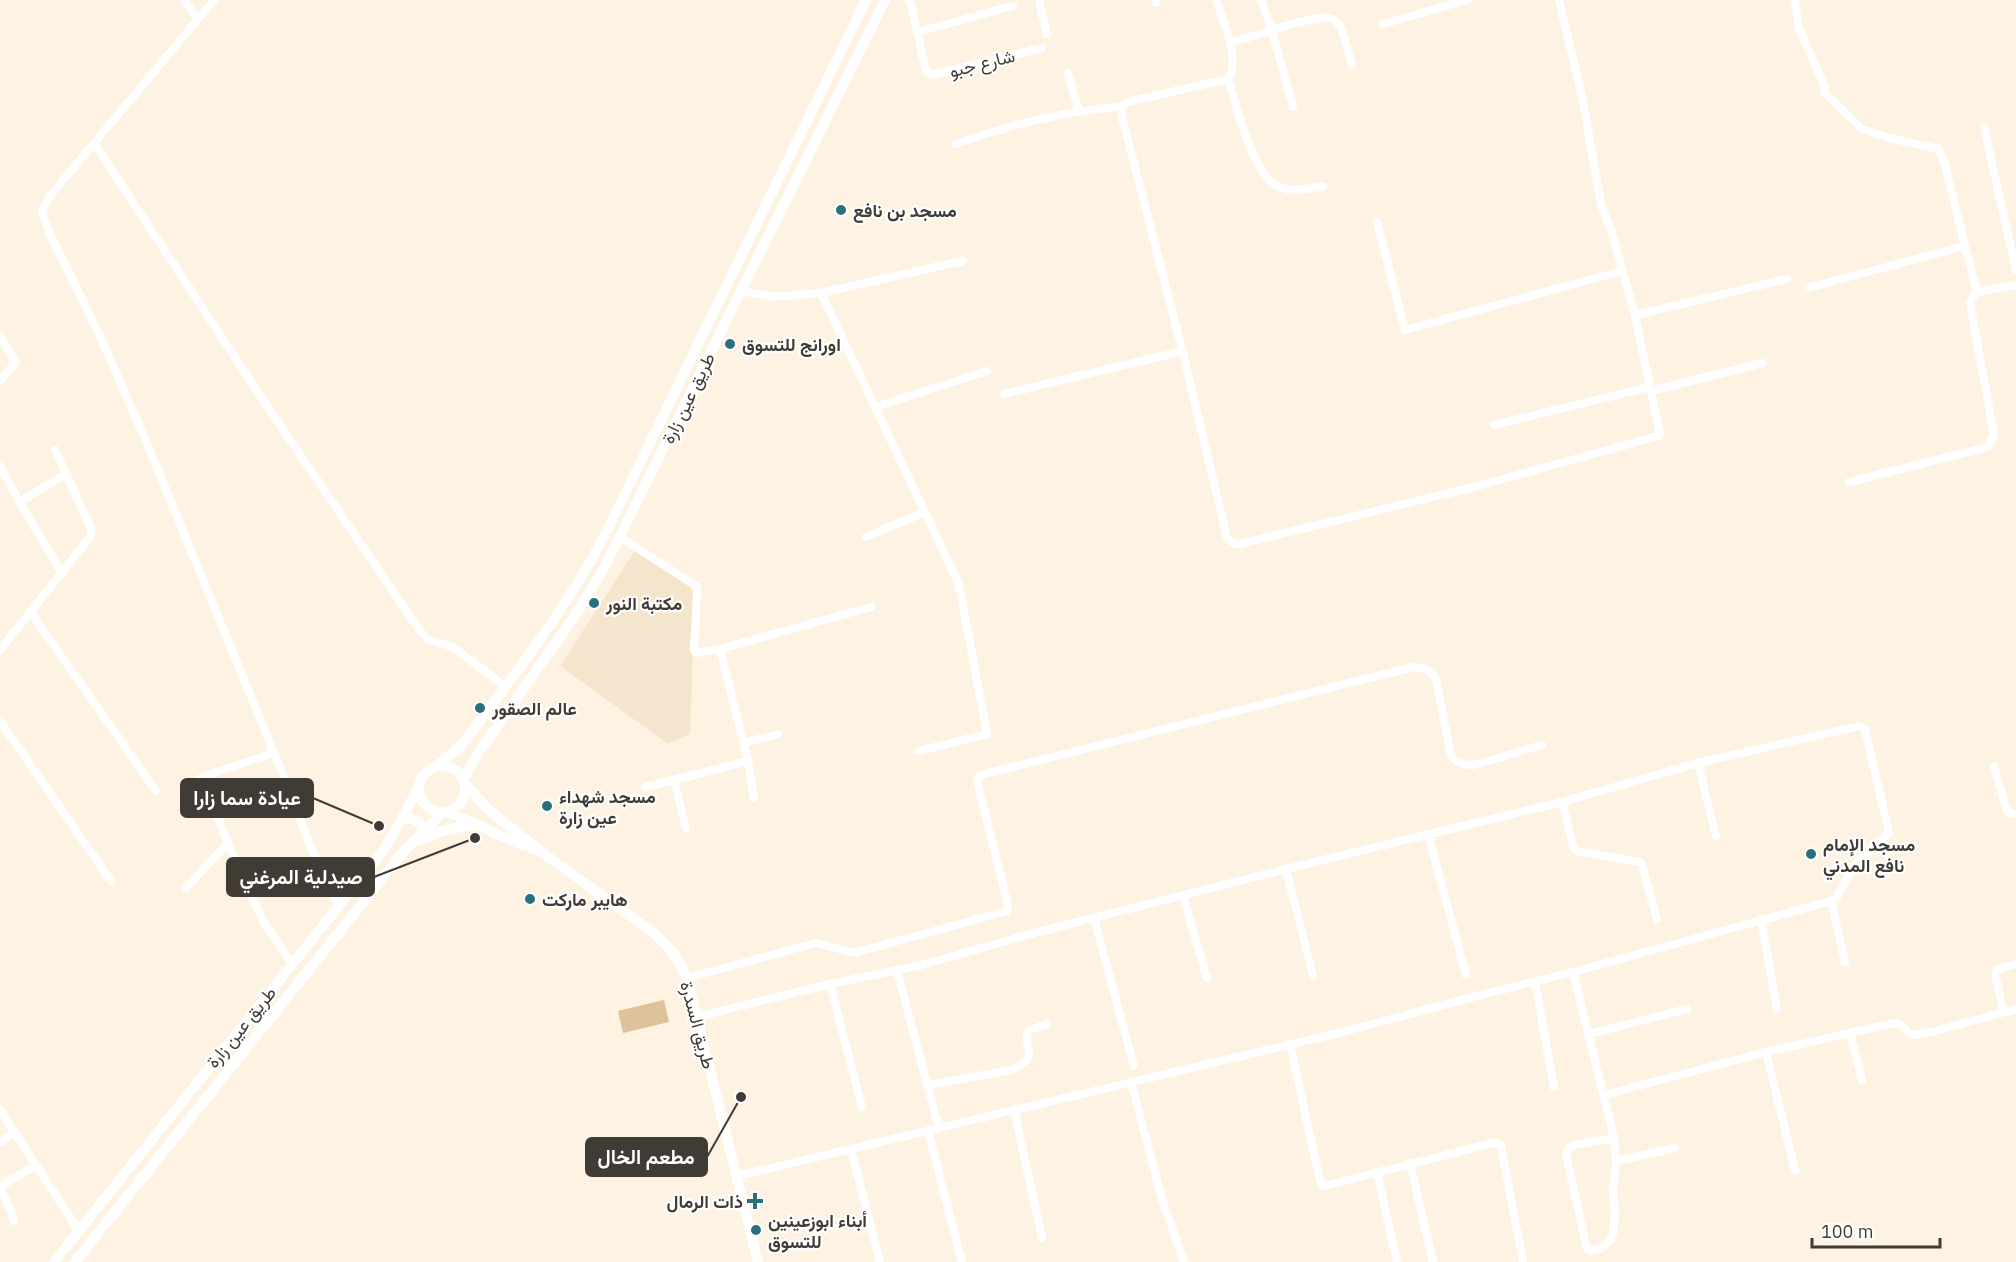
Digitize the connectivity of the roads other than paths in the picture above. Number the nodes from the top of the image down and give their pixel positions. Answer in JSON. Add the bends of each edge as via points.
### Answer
{"nodes":[{"id":1,"x":184,"y":0,"type":"edge"},
{"id":2,"x":214,"y":0,"type":"edge"},
{"id":3,"x":866,"y":0,"type":"edge"},
{"id":4,"x":885,"y":0,"type":"edge"},
{"id":5,"x":908,"y":0,"type":"edge"},
{"id":6,"x":1039,"y":0,"type":"edge"},
{"id":7,"x":1216,"y":0,"type":"edge"},
{"id":8,"x":1261,"y":0,"type":"edge"},
{"id":9,"x":1467,"y":0,"type":"edge"},
{"id":10,"x":1559,"y":0,"type":"edge"},
{"id":11,"x":1796,"y":0,"type":"edge"},
{"id":12,"x":1013,"y":6,"type":"dead end"},
{"id":13,"x":198,"y":19,"type":"junction"},
{"id":14,"x":1383,"y":24,"type":"dead end"},
{"id":15,"x":1272,"y":30,"type":"junction"},
{"id":16,"x":917,"y":32,"type":"junction"},
{"id":17,"x":1047,"y":34,"type":"dead end"},
{"id":18,"x":1230,"y":43,"type":"junction"},
{"id":19,"x":1042,"y":48,"type":"dead end"},
{"id":20,"x":1352,"y":65,"type":"dead end"},
{"id":21,"x":1068,"y":73,"type":"dead end"},
{"id":22,"x":1228,"y":79,"type":"junction"},
{"id":23,"x":1122,"y":106,"type":"junction"},
{"id":24,"x":1293,"y":107,"type":"dead end"},
{"id":25,"x":1079,"y":111,"type":"junction"},
{"id":26,"x":1984,"y":127,"type":"dead end"},
{"id":27,"x":94,"y":143,"type":"junction"},
{"id":28,"x":955,"y":144,"type":"dead end"},
{"id":29,"x":1323,"y":186,"type":"dead end"},
{"id":30,"x":1377,"y":222,"type":"dead end"},
{"id":31,"x":1965,"y":246,"type":"junction"},
{"id":32,"x":962,"y":261,"type":"dead end"},
{"id":33,"x":2016,"y":270,"type":"edge"},
{"id":34,"x":1622,"y":271,"type":"junction"},
{"id":35,"x":1787,"y":279,"type":"dead end"},
{"id":36,"x":2016,"y":285,"type":"edge"},
{"id":37,"x":1808,"y":288,"type":"dead end"},
{"id":38,"x":740,"y":291,"type":"junction"},
{"id":39,"x":1977,"y":292,"type":"junction"},
{"id":40,"x":821,"y":293,"type":"junction"},
{"id":41,"x":1635,"y":315,"type":"junction"},
{"id":42,"x":0,"y":336,"type":"edge"},
{"id":43,"x":1183,"y":351,"type":"junction"},
{"id":44,"x":1762,"y":363,"type":"dead end"},
{"id":45,"x":987,"y":371,"type":"dead end"},
{"id":46,"x":0,"y":381,"type":"edge"},
{"id":47,"x":1651,"y":389,"type":"junction"},
{"id":48,"x":1004,"y":394,"type":"dead end"},
{"id":49,"x":875,"y":407,"type":"junction"},
{"id":50,"x":1494,"y":425,"type":"dead end"},
{"id":51,"x":55,"y":450,"type":"dead end"},
{"id":52,"x":0,"y":465,"type":"edge"},
{"id":53,"x":66,"y":474,"type":"junction"},
{"id":54,"x":1849,"y":482,"type":"dead end"},
{"id":55,"x":19,"y":502,"type":"junction"},
{"id":56,"x":925,"y":512,"type":"junction"},
{"id":57,"x":620,"y":537,"type":"junction"},
{"id":58,"x":866,"y":537,"type":"dead end"},
{"id":59,"x":62,"y":573,"type":"junction"},
{"id":60,"x":872,"y":607,"type":"dead end"},
{"id":61,"x":31,"y":613,"type":"junction"},
{"id":62,"x":720,"y":649,"type":"junction"},
{"id":63,"x":0,"y":650,"type":"edge"},
{"id":64,"x":506,"y":687,"type":"junction"},
{"id":65,"x":0,"y":721,"type":"edge"},
{"id":66,"x":778,"y":734,"type":"dead end"},
{"id":67,"x":744,"y":743,"type":"junction"},
{"id":68,"x":1542,"y":745,"type":"dead end"},
{"id":69,"x":460,"y":747,"type":"junction"},
{"id":70,"x":919,"y":751,"type":"dead end"},
{"id":71,"x":274,"y":753,"type":"junction"},
{"id":72,"x":476,"y":758,"type":"junction"},
{"id":73,"x":748,"y":761,"type":"junction"},
{"id":74,"x":1698,"y":763,"type":"junction"},
{"id":75,"x":1994,"y":766,"type":"dead end"},
{"id":76,"x":435,"y":767,"type":"junction"},
{"id":77,"x":674,"y":780,"type":"junction"},
{"id":78,"x":464,"y":782,"type":"junction"},
{"id":79,"x":419,"y":786,"type":"junction"},
{"id":80,"x":646,"y":788,"type":"dead end"},
{"id":81,"x":156,"y":791,"type":"dead end"},
{"id":82,"x":754,"y":798,"type":"dead end"},
{"id":83,"x":1562,"y":802,"type":"junction"},
{"id":84,"x":444,"y":812,"type":"junction"},
{"id":85,"x":2016,"y":814,"type":"edge"},
{"id":86,"x":402,"y":819,"type":"junction"},
{"id":87,"x":475,"y":824,"type":"junction"},
{"id":88,"x":686,"y":828,"type":"dead end"},
{"id":89,"x":423,"y":830,"type":"junction"},
{"id":90,"x":1428,"y":834,"type":"junction"},
{"id":91,"x":1716,"y":836,"type":"dead end"},
{"id":92,"x":228,"y":843,"type":"junction"},
{"id":93,"x":410,"y":844,"type":"junction"},
{"id":94,"x":540,"y":851,"type":"junction"},
{"id":95,"x":1286,"y":869,"type":"junction"},
{"id":96,"x":111,"y":881,"type":"dead end"},
{"id":97,"x":186,"y":888,"type":"dead end"},
{"id":98,"x":1183,"y":896,"type":"junction"},
{"id":99,"x":1831,"y":901,"type":"junction"},
{"id":100,"x":339,"y":907,"type":"junction"},
{"id":101,"x":1094,"y":918,"type":"junction"},
{"id":102,"x":1657,"y":919,"type":"dead end"},
{"id":103,"x":1761,"y":919,"type":"junction"},
{"id":104,"x":1845,"y":962,"type":"dead end"},
{"id":105,"x":292,"y":964,"type":"junction"},
{"id":106,"x":2016,"y":964,"type":"edge"},
{"id":107,"x":897,"y":970,"type":"junction"},
{"id":108,"x":1573,"y":972,"type":"junction"},
{"id":109,"x":1466,"y":975,"type":"dead end"},
{"id":110,"x":1313,"y":976,"type":"dead end"},
{"id":111,"x":687,"y":978,"type":"junction"},
{"id":112,"x":1207,"y":978,"type":"dead end"},
{"id":113,"x":1534,"y":982,"type":"junction"},
{"id":114,"x":830,"y":984,"type":"junction"},
{"id":115,"x":1687,"y":1009,"type":"dead end"},
{"id":116,"x":1777,"y":1009,"type":"dead end"},
{"id":117,"x":2016,"y":1009,"type":"edge"},
{"id":118,"x":2004,"y":1012,"type":"junction"},
{"id":119,"x":697,"y":1017,"type":"junction"},
{"id":120,"x":1047,"y":1024,"type":"dead end"},
{"id":121,"x":1850,"y":1033,"type":"junction"},
{"id":122,"x":1588,"y":1034,"type":"junction"},
{"id":123,"x":1290,"y":1044,"type":"junction"},
{"id":124,"x":1766,"y":1052,"type":"junction"},
{"id":125,"x":1134,"y":1066,"type":"dead end"},
{"id":126,"x":1862,"y":1080,"type":"dead end"},
{"id":127,"x":1131,"y":1082,"type":"junction"},
{"id":128,"x":929,"y":1085,"type":"junction"},
{"id":129,"x":1554,"y":1087,"type":"dead end"},
{"id":130,"x":1604,"y":1095,"type":"junction"},
{"id":131,"x":862,"y":1107,"type":"dead end"},
{"id":132,"x":1014,"y":1109,"type":"junction"},
{"id":133,"x":0,"y":1110,"type":"edge"},
{"id":134,"x":939,"y":1129,"type":"junction"},
{"id":135,"x":15,"y":1131,"type":"junction"},
{"id":136,"x":928,"y":1131,"type":"junction"},
{"id":137,"x":1614,"y":1138,"type":"junction"},
{"id":138,"x":0,"y":1143,"type":"edge"},
{"id":139,"x":1675,"y":1148,"type":"dead end"},
{"id":140,"x":851,"y":1149,"type":"junction"},
{"id":141,"x":1617,"y":1161,"type":"junction"},
{"id":142,"x":1410,"y":1163,"type":"junction"},
{"id":143,"x":36,"y":1165,"type":"junction"},
{"id":144,"x":1795,"y":1170,"type":"dead end"},
{"id":145,"x":1377,"y":1172,"type":"junction"},
{"id":146,"x":738,"y":1176,"type":"junction"},
{"id":147,"x":14,"y":1221,"type":"dead end"},
{"id":148,"x":79,"y":1231,"type":"junction"},
{"id":149,"x":1042,"y":1238,"type":"dead end"},
{"id":150,"x":77,"y":1261,"type":"edge"},
{"id":151,"x":54,"y":1262,"type":"edge"},
{"id":152,"x":758,"y":1262,"type":"edge"},
{"id":153,"x":880,"y":1262,"type":"edge"},
{"id":154,"x":962,"y":1262,"type":"edge"},
{"id":155,"x":1184,"y":1262,"type":"edge"},
{"id":156,"x":1396,"y":1262,"type":"edge"},
{"id":157,"x":1433,"y":1262,"type":"edge"},
{"id":158,"x":1523,"y":1262,"type":"edge"}],
"edges":[{"from":1,"to":13,"type":"street"},
{"from":2,"to":13,"type":"street"},
{"from":3,"to":64,"type":"main road","name":"طريق عين زارة","via":[[595,553],[561,611]]},
{"from":4,"to":38,"type":"main road","name":"طريق عين زارة"},
{"from":5,"to":16,"type":"street","name":"شارع جبو"},
{"from":6,"to":17,"type":"street"},
{"from":7,"to":18,"type":"street"},
{"from":8,"to":15,"type":"street"},
{"from":9,"to":14,"type":"street"},
{"from":10,"to":34,"type":"street","via":[[1582,96],[1601,204]]},
{"from":11,"to":31,"type":"street","via":[[1799,28],[1825,93],[1841,110],[1862,129],[1939,149]]},
{"from":12,"to":16,"type":"street"},
{"from":13,"to":27,"type":"street"},
{"from":15,"to":18,"type":"street"},
{"from":15,"to":20,"type":"street","via":[[1317,18],[1335,20],[1344,33]]},
{"from":15,"to":24,"type":"street"},
{"from":16,"to":19,"type":"street","name":"شارع جبو","via":[[926,70],[931,75]]},
{"from":18,"to":22,"type":"street","via":[[1233,58]]},
{"from":21,"to":25,"type":"street"},
{"from":22,"to":23,"type":"street"},
{"from":22,"to":29,"type":"street","via":[[1244,134],[1266,177],[1291,189]]},
{"from":23,"to":25,"type":"street"},
{"from":23,"to":43,"type":"street","via":[[1120,113]]},
{"from":25,"to":28,"type":"street","via":[[1019,123]]},
{"from":26,"to":33,"type":"street"},
{"from":27,"to":64,"type":"street","via":[[262,400],[420,631],[429,640],[453,647]]},
{"from":27,"to":71,"type":"street","via":[[49,197],[43,216],[146,441]]},
{"from":30,"to":34,"type":"street","via":[[1405,330]]},
{"from":31,"to":37,"type":"street"},
{"from":31,"to":39,"type":"street"},
{"from":32,"to":40,"type":"street"},
{"from":34,"to":41,"type":"street"},
{"from":35,"to":41,"type":"street"},
{"from":36,"to":39,"type":"street"},
{"from":38,"to":40,"type":"street","via":[[774,297]]},
{"from":38,"to":57,"type":"main road","name":"طريق عين زارة"},
{"from":39,"to":54,"type":"street","via":[[1970,303],[1994,435],[1988,447]]},
{"from":40,"to":49,"type":"street"},
{"from":41,"to":47,"type":"street"},
{"from":42,"to":46,"type":"street","via":[[16,362]]},
{"from":43,"to":47,"type":"street","via":[[1227,538],[1236,545],[1474,487],[1658,436]]},
{"from":43,"to":48,"type":"street"},
{"from":44,"to":47,"type":"street"},
{"from":45,"to":49,"type":"street"},
{"from":47,"to":50,"type":"street"},
{"from":49,"to":56,"type":"street"},
{"from":51,"to":53,"type":"street"},
{"from":52,"to":55,"type":"street"},
{"from":53,"to":55,"type":"street"},
{"from":53,"to":59,"type":"street","via":[[92,532]]},
{"from":55,"to":59,"type":"street"},
{"from":56,"to":58,"type":"street"},
{"from":56,"to":70,"type":"street","via":[[958,582],[988,731],[986,735]]},
{"from":57,"to":62,"type":"street","via":[[696,586],[695,652]]},
{"from":57,"to":72,"type":"main road","name":"طريق عين زارة","via":[[572,620]]},
{"from":59,"to":61,"type":"street"},
{"from":60,"to":62,"type":"street"},
{"from":61,"to":63,"type":"street"},
{"from":61,"to":81,"type":"street"},
{"from":62,"to":67,"type":"street"},
{"from":64,"to":69,"type":"main road","name":"طريق عين زارة"},
{"from":65,"to":96,"type":"street"},
{"from":66,"to":67,"type":"street"},
{"from":67,"to":73,"type":"street"},
{"from":68,"to":111,"type":"street","via":[[1474,765],[1456,762],[1451,756],[1436,679],[1421,667],[1413,667],[980,775],[977,781],[1007,910],[854,953],[816,942]]},
{"from":69,"to":72,"type":"main road","via":[[463,755]]},
{"from":69,"to":76,"type":"main road","name":"طريق عين زارة"},
{"from":71,"to":92,"type":"street","via":[[202,777]]},
{"from":71,"to":100,"type":"street"},
{"from":72,"to":78,"type":"main road","name":"طريق عين زارة"},
{"from":73,"to":77,"type":"street"},
{"from":73,"to":82,"type":"street"},
{"from":74,"to":83,"type":"street"},
{"from":74,"to":91,"type":"street"},
{"from":74,"to":99,"type":"street","via":[[1863,727],[1889,833],[1853,866]]},
{"from":75,"to":85,"type":"street","via":[[2007,811]]},
{"from":76,"to":78,"type":"main road","via":[[451,768]]},
{"from":76,"to":79,"type":"main road","via":[[426,772]]},
{"from":77,"to":80,"type":"street"},
{"from":77,"to":88,"type":"street"},
{"from":78,"to":84,"type":"main road","via":[[460,804]]},
{"from":78,"to":94,"type":"main road","name":"طريق السدرة","via":[[489,810]]},
{"from":79,"to":84,"type":"main road","via":[[425,805]]},
{"from":79,"to":86,"type":"main road","name":"طريق عين زارة"},
{"from":83,"to":90,"type":"street"},
{"from":83,"to":102,"type":"street","via":[[1577,851],[1642,864]]},
{"from":84,"to":87,"type":"main road"},
{"from":84,"to":89,"type":"main road","name":"طريق عين زارة"},
{"from":86,"to":89,"type":"main road","via":[[414,819]]},
{"from":86,"to":100,"type":"main road","name":"طريق عين زارة"},
{"from":87,"to":93,"type":"main road","via":[[442,831]]},
{"from":87,"to":94,"type":"main road"},
{"from":89,"to":93,"type":"main road","name":"طريق عين زارة"},
{"from":90,"to":95,"type":"street"},
{"from":90,"to":109,"type":"street"},
{"from":92,"to":97,"type":"street"},
{"from":92,"to":105,"type":"street","via":[[263,921]]},
{"from":93,"to":150,"type":"main road","name":"طريق عين زارة"},
{"from":94,"to":111,"type":"main road","name":"طريق السدرة","via":[[654,933],[676,955]]},
{"from":95,"to":98,"type":"street"},
{"from":95,"to":110,"type":"street"},
{"from":98,"to":101,"type":"street"},
{"from":98,"to":112,"type":"street"},
{"from":99,"to":103,"type":"street"},
{"from":99,"to":104,"type":"street"},
{"from":100,"to":105,"type":"main road","name":"طريق عين زارة"},
{"from":101,"to":107,"type":"street"},
{"from":101,"to":125,"type":"street"},
{"from":103,"to":108,"type":"street"},
{"from":103,"to":116,"type":"street"},
{"from":105,"to":148,"type":"main road","name":"طريق عين زارة"},
{"from":106,"to":118,"type":"street","via":[[1998,969],[1995,975]]},
{"from":107,"to":114,"type":"street"},
{"from":107,"to":128,"type":"street"},
{"from":108,"to":113,"type":"street"},
{"from":108,"to":122,"type":"street"},
{"from":111,"to":119,"type":"main road","name":"طريق السدرة"},
{"from":113,"to":123,"type":"street"},
{"from":113,"to":129,"type":"street"},
{"from":114,"to":119,"type":"street"},
{"from":114,"to":131,"type":"street"},
{"from":115,"to":122,"type":"street"},
{"from":117,"to":118,"type":"street"},
{"from":118,"to":121,"type":"street","via":[[1914,1035],[1894,1023]]},
{"from":119,"to":146,"type":"main road","name":"طريق السدرة"},
{"from":120,"to":128,"type":"street","via":[[1029,1030],[1028,1060],[1023,1065]]},
{"from":121,"to":124,"type":"street"},
{"from":121,"to":126,"type":"street"},
{"from":122,"to":130,"type":"street"},
{"from":123,"to":127,"type":"street"},
{"from":123,"to":145,"type":"street","via":[[1320,1181],[1328,1185]]},
{"from":124,"to":130,"type":"street"},
{"from":124,"to":144,"type":"street"},
{"from":127,"to":132,"type":"street"},
{"from":127,"to":155,"type":"street","via":[[1162,1199]]},
{"from":128,"to":134,"type":"street"},
{"from":130,"to":137,"type":"street"},
{"from":132,"to":134,"type":"street"},
{"from":132,"to":149,"type":"street"},
{"from":133,"to":135,"type":"street"},
{"from":134,"to":136,"type":"street"},
{"from":135,"to":138,"type":"street"},
{"from":135,"to":143,"type":"street"},
{"from":136,"to":140,"type":"street"},
{"from":136,"to":154,"type":"street"},
{"from":137,"to":141,"type":"street"},
{"from":137,"to":141,"type":"street","via":[[1573,1146],[1566,1154],[1588,1251],[1602,1248],[1613,1235]]},
{"from":139,"to":141,"type":"street"},
{"from":140,"to":146,"type":"street"},
{"from":140,"to":153,"type":"street"},
{"from":142,"to":145,"type":"street"},
{"from":142,"to":157,"type":"street"},
{"from":142,"to":158,"type":"street","via":[[1492,1143],[1501,1146]]},
{"from":143,"to":147,"type":"street","via":[[2,1185]]},
{"from":143,"to":148,"type":"street"},
{"from":145,"to":156,"type":"street"},
{"from":146,"to":152,"type":"main road","name":"طريق السدرة"},
{"from":148,"to":151,"type":"main road","name":"طريق عين زارة"}]}
